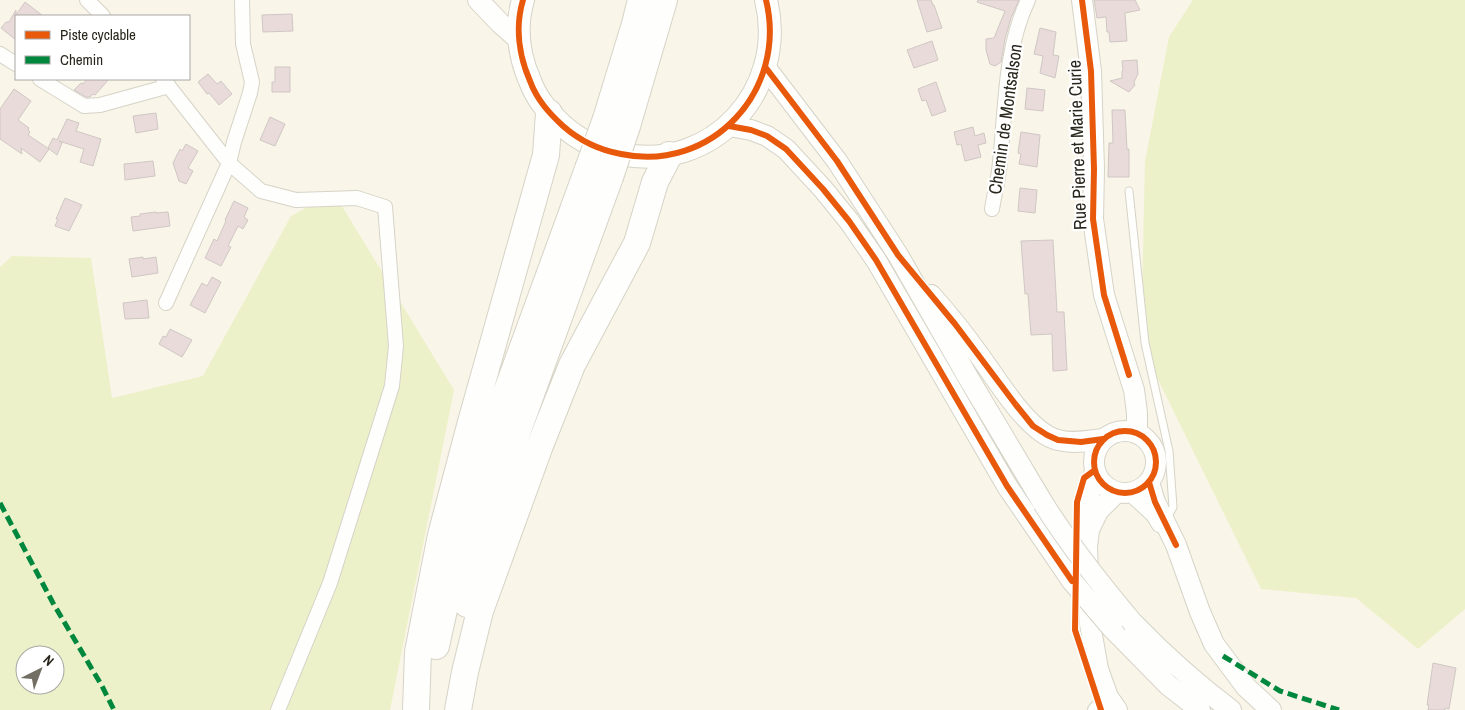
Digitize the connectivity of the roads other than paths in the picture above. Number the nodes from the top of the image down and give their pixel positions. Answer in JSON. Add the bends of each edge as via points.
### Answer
{"nodes":[{"id":1,"x":87,"y":0,"type":"edge"},
{"id":2,"x":242,"y":0,"type":"edge"},
{"id":3,"x":478,"y":0,"type":"edge"},
{"id":4,"x":523,"y":0,"type":"edge"},
{"id":5,"x":642,"y":0,"type":"edge"},
{"id":6,"x":664,"y":0,"type":"edge"},
{"id":7,"x":766,"y":0,"type":"edge"},
{"id":8,"x":1028,"y":0,"type":"edge"},
{"id":9,"x":1082,"y":0,"type":"edge"},
{"id":10,"x":102,"y":15,"type":"edge"},
{"id":11,"x":519,"y":40,"type":"junction"},
{"id":12,"x":0,"y":54,"type":"edge"},
{"id":13,"x":15,"y":63,"type":"edge"},
{"id":14,"x":766,"y":68,"type":"junction"},
{"id":15,"x":42,"y":80,"type":"edge"},
{"id":16,"x":166,"y":82,"type":"edge"},
{"id":17,"x":549,"y":113,"type":"junction"},
{"id":18,"x":616,"y":123,"type":"junction"},
{"id":19,"x":729,"y":126,"type":"junction"},
{"id":20,"x":669,"y":155,"type":"junction"},
{"id":21,"x":229,"y":163,"type":"junction"},
{"id":22,"x":599,"y":173,"type":"junction"},
{"id":23,"x":1129,"y":191,"type":"dead end"},
{"id":24,"x":992,"y":210,"type":"dead end"},
{"id":25,"x":898,"y":255,"type":"junction"},
{"id":26,"x":166,"y":303,"type":"dead end"},
{"id":27,"x":1129,"y":375,"type":"junction"},
{"id":28,"x":1137,"y":433,"type":"junction"},
{"id":29,"x":1108,"y":436,"type":"junction"},
{"id":30,"x":1095,"y":470,"type":"junction"},
{"id":31,"x":1149,"y":482,"type":"junction"},
{"id":32,"x":1123,"y":492,"type":"junction"},
{"id":33,"x":1165,"y":521,"type":"junction"},
{"id":34,"x":1089,"y":530,"type":"junction"},
{"id":35,"x":1223,"y":656,"type":"junction"},
{"id":36,"x":1107,"y":706,"type":"edge"},
{"id":37,"x":278,"y":710,"type":"edge"},
{"id":38,"x":416,"y":710,"type":"edge"},
{"id":39,"x":426,"y":710,"type":"edge"},
{"id":40,"x":448,"y":710,"type":"edge"},
{"id":41,"x":458,"y":710,"type":"edge"},
{"id":42,"x":1200,"y":710,"type":"edge"},
{"id":43,"x":1231,"y":710,"type":"edge"},
{"id":44,"x":1271,"y":710,"type":"edge"}],
"edges":[{"from":1,"to":10,"type":"street"},
{"from":2,"to":21,"type":"street","via":[[243,44],[252,82]]},
{"from":3,"to":11,"type":"main road"},
{"from":4,"to":11,"type":"main road"},
{"from":5,"to":18,"type":"highway"},
{"from":6,"to":18,"type":"highway"},
{"from":7,"to":14,"type":"main road","via":[[771,42]]},
{"from":8,"to":24,"type":"street","name":"Chemin de Montsalson","via":[[1010,58]]},
{"from":9,"to":27,"type":"main road","name":"Rue Pierre et Marie Curie","via":[[1091,80],[1093,219],[1104,295]]},
{"from":11,"to":17,"type":"main road","via":[[523,66]]},
{"from":12,"to":13,"type":"street"},
{"from":14,"to":19,"type":"main road","via":[[745,109]]},
{"from":14,"to":25,"type":"main road","via":[[837,161]]},
{"from":15,"to":16,"type":"street","via":[[84,106],[100,105]]},
{"from":16,"to":21,"type":"street"},
{"from":17,"to":20,"type":"main road","via":[[574,136],[603,151],[636,158]]},
{"from":17,"to":38,"type":"highway","via":[[546,155],[441,535],[418,652]]},
{"from":18,"to":22,"type":"highway","bridge":true},
{"from":19,"to":20,"type":"main road","via":[[701,145]]},
{"from":19,"to":42,"type":"main road","bridge":true,"via":[[767,136],[786,149],[849,221],[876,260],[1007,486],[1072,581],[1168,685]]},
{"from":20,"to":41,"type":"highway","via":[[655,182],[637,243],[572,365],[539,448],[480,611]]},
{"from":21,"to":26,"type":"street"},
{"from":21,"to":37,"type":"street","via":[[261,191],[296,200],[357,198],[385,207],[396,346],[392,386],[330,583]]},
{"from":22,"to":39,"type":"highway","via":[[492,429],[459,542]]},
{"from":22,"to":40,"type":"highway","via":[[481,546],[454,659]]},
{"from":23,"to":33,"type":"lane","via":[[1145,343],[1170,451],[1173,507]]},
{"from":25,"to":29,"type":"main road","via":[[956,324],[1033,426],[1058,440],[1081,442]]},
{"from":25,"to":43,"type":"main road","bridge":true,"via":[[1062,534],[1133,623],[1191,679]]},
{"from":27,"to":28,"type":"main road","name":"Rue Pierre et Marie Curie","via":[[1134,390]]},
{"from":27,"to":29,"type":"main road","via":[[1122,413]]},
{"from":28,"to":29,"type":"main road","via":[[1120,431]]},
{"from":28,"to":31,"type":"main road","via":[[1145,438],[1155,454],[1156,464]]},
{"from":29,"to":30,"type":"main road","via":[[1095,454]]},
{"from":30,"to":32,"type":"main road","via":[[1103,484]]},
{"from":30,"to":34,"type":"main road","via":[[1086,514]]},
{"from":31,"to":32,"type":"main road","via":[[1136,491]]},
{"from":31,"to":33,"type":"main road"},
{"from":32,"to":34,"type":"main road","via":[[1098,511]]},
{"from":32,"to":35,"type":"street","via":[[1153,515],[1165,535],[1193,619],[1205,642]]},
{"from":33,"to":35,"type":"main road","via":[[1200,612]]},
{"from":34,"to":36,"type":"main road","via":[[1090,624]]},
{"from":35,"to":44,"type":"main road","via":[[1246,687]]}]}
